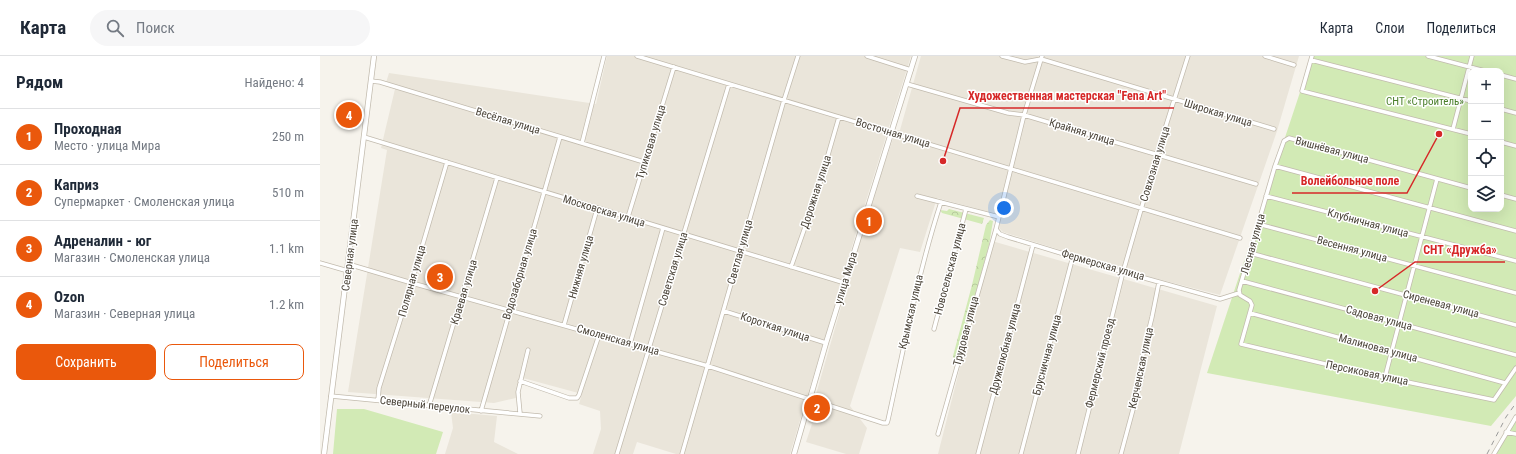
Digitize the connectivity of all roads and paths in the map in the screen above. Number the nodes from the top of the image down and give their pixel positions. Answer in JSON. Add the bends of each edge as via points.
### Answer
{"nodes":[{"id":1,"x":374,"y":56,"type":"edge"},
{"id":2,"x":604,"y":56,"type":"edge"},
{"id":3,"x":637,"y":56,"type":"edge"},
{"id":4,"x":798,"y":56,"type":"edge"},
{"id":5,"x":867,"y":56,"type":"edge"},
{"id":6,"x":915,"y":56,"type":"edge"},
{"id":7,"x":1002,"y":56,"type":"edge"},
{"id":8,"x":1188,"y":56,"type":"edge"},
{"id":9,"x":1265,"y":56,"type":"edge"},
{"id":10,"x":1428,"y":56,"type":"edge"},
{"id":11,"x":1472,"y":56,"type":"edge"},
{"id":12,"x":1042,"y":57,"type":"edge"},
{"id":13,"x":1312,"y":58,"type":"edge"},
{"id":14,"x":1294,"y":65,"type":"dead end"},
{"id":15,"x":674,"y":67,"type":"junction"},
{"id":16,"x":1470,"y":67,"type":"junction"},
{"id":17,"x":1474,"y":68,"type":"edge"},
{"id":18,"x":911,"y":70,"type":"junction"},
{"id":19,"x":1504,"y":76,"type":"edge"},
{"id":20,"x":1516,"y":80,"type":"edge"},
{"id":21,"x":371,"y":81,"type":"junction"},
{"id":22,"x":729,"y":84,"type":"junction"},
{"id":23,"x":907,"y":84,"type":"junction"},
{"id":24,"x":1461,"y":98,"type":"junction"},
{"id":25,"x":784,"y":100,"type":"junction"},
{"id":26,"x":1174,"y":100,"type":"junction"},
{"id":27,"x":1468,"y":100,"type":"edge"},
{"id":28,"x":1504,"y":110,"type":"edge"},
{"id":29,"x":1516,"y":113,"type":"edge"},
{"id":30,"x":1024,"y":115,"type":"junction"},
{"id":31,"x":839,"y":117,"type":"junction"},
{"id":32,"x":1274,"y":129,"type":"dead end"},
{"id":33,"x":1453,"y":129,"type":"junction"},
{"id":34,"x":891,"y":133,"type":"junction"},
{"id":35,"x":1468,"y":133,"type":"edge"},
{"id":36,"x":364,"y":137,"type":"junction"},
{"id":37,"x":560,"y":137,"type":"junction"},
{"id":38,"x":1286,"y":139,"type":"joint"},
{"id":39,"x":582,"y":143,"type":"junction"},
{"id":40,"x":1504,"y":143,"type":"edge"},
{"id":41,"x":1516,"y":146,"type":"edge"},
{"id":42,"x":1157,"y":154,"type":"junction"},
{"id":43,"x":447,"y":162,"type":"junction"},
{"id":44,"x":644,"y":162,"type":"junction"},
{"id":45,"x":1275,"y":166,"type":"junction"},
{"id":46,"x":1011,"y":168,"type":"junction"},
{"id":47,"x":497,"y":178,"type":"junction"},
{"id":48,"x":1437,"y":178,"type":"junction"},
{"id":49,"x":1256,"y":184,"type":"dead end"},
{"id":50,"x":1468,"y":187,"type":"edge"},
{"id":51,"x":544,"y":193,"type":"junction"},
{"id":52,"x":918,"y":196,"type":"dead end"},
{"id":53,"x":1266,"y":196,"type":"junction"},
{"id":54,"x":1504,"y":197,"type":"edge"},
{"id":55,"x":1516,"y":199,"type":"edge"},
{"id":56,"x":941,"y":202,"type":"junction"},
{"id":57,"x":966,"y":208,"type":"junction"},
{"id":58,"x":1141,"y":208,"type":"junction"},
{"id":59,"x":1428,"y":208,"type":"junction"},
{"id":60,"x":597,"y":209,"type":"junction"},
{"id":61,"x":628,"y":217,"type":"junction"},
{"id":62,"x":999,"y":217,"type":"junction"},
{"id":63,"x":1258,"y":224,"type":"junction"},
{"id":64,"x":663,"y":228,"type":"junction"},
{"id":65,"x":996,"y":229,"type":"junction"},
{"id":66,"x":1516,"y":230,"type":"edge"},
{"id":67,"x":684,"y":235,"type":"junction"},
{"id":68,"x":1421,"y":236,"type":"junction"},
{"id":69,"x":1240,"y":238,"type":"dead end"},
{"id":70,"x":1033,"y":245,"type":"junction"},
{"id":71,"x":740,"y":252,"type":"junction"},
{"id":72,"x":1250,"y":253,"type":"junction"},
{"id":73,"x":1073,"y":256,"type":"junction"},
{"id":74,"x":1516,"y":262,"type":"edge"},
{"id":75,"x":320,"y":263,"type":"edge"},
{"id":76,"x":348,"y":264,"type":"junction"},
{"id":77,"x":1413,"y":266,"type":"junction"},
{"id":78,"x":791,"y":267,"type":"junction"},
{"id":79,"x":348,"y":271,"type":"junction"},
{"id":80,"x":1122,"y":272,"type":"junction"},
{"id":81,"x":1242,"y":281,"type":"junction"},
{"id":82,"x":1159,"y":282,"type":"junction"},
{"id":83,"x":412,"y":283,"type":"junction"},
{"id":84,"x":845,"y":283,"type":"junction"},
{"id":85,"x":1239,"y":293,"type":"junction"},
{"id":86,"x":1516,"y":293,"type":"edge"},
{"id":87,"x":1406,"y":295,"type":"junction"},
{"id":88,"x":463,"y":296,"type":"junction"},
{"id":89,"x":510,"y":310,"type":"junction"},
{"id":90,"x":724,"y":311,"type":"junction"},
{"id":91,"x":1250,"y":313,"type":"junction"},
{"id":92,"x":1398,"y":323,"type":"junction"},
{"id":93,"x":564,"y":325,"type":"junction"},
{"id":94,"x":1516,"y":325,"type":"edge"},
{"id":95,"x":934,"y":329,"type":"dead end"},
{"id":96,"x":599,"y":335,"type":"junction"},
{"id":97,"x":826,"y":343,"type":"junction"},
{"id":98,"x":630,"y":344,"type":"junction"},
{"id":99,"x":649,"y":349,"type":"junction"},
{"id":100,"x":528,"y":350,"type":"dead end"},
{"id":101,"x":1390,"y":352,"type":"junction"},
{"id":102,"x":1516,"y":355,"type":"edge"},
{"id":103,"x":708,"y":366,"type":"junction"},
{"id":104,"x":1516,"y":368,"type":"edge"},
{"id":105,"x":1385,"y":377,"type":"junction"},
{"id":106,"x":520,"y":381,"type":"junction"},
{"id":107,"x":1505,"y":383,"type":"junction"},
{"id":108,"x":331,"y":396,"type":"junction"},
{"id":109,"x":809,"y":399,"type":"junction"},
{"id":110,"x":378,"y":400,"type":"junction"},
{"id":111,"x":429,"y":406,"type":"junction"},
{"id":112,"x":481,"y":411,"type":"junction"},
{"id":113,"x":520,"y":413,"type":"junction"},
{"id":114,"x":540,"y":416,"type":"dead end"},
{"id":115,"x":1516,"y":417,"type":"edge"},
{"id":116,"x":886,"y":423,"type":"joint"},
{"id":117,"x":1506,"y":432,"type":"junction"},
{"id":118,"x":938,"y":434,"type":"dead end"},
{"id":119,"x":1516,"y":434,"type":"edge"},
{"id":120,"x":324,"y":454,"type":"edge"},
{"id":121,"x":617,"y":454,"type":"edge"},
{"id":122,"x":682,"y":454,"type":"edge"},
{"id":123,"x":794,"y":454,"type":"edge"},
{"id":124,"x":978,"y":454,"type":"edge"},
{"id":125,"x":1021,"y":454,"type":"edge"},
{"id":126,"x":1078,"y":454,"type":"edge"},
{"id":127,"x":1121,"y":454,"type":"edge"},
{"id":128,"x":1494,"y":454,"type":"edge"}],
"edges":[{"from":1,"to":21,"type":"street","name":"Северная улица"},
{"from":2,"to":39,"type":"street"},
{"from":3,"to":15,"type":"street","name":"Восточная улица"},
{"from":4,"to":25,"type":"street","name":"Светлая улица"},
{"from":5,"to":18,"type":"street"},
{"from":6,"to":18,"type":"street","name":"улица Мира"},
{"from":7,"to":12,"type":"street","name":"Широкая улица","via":[[1025,62]]},
{"from":8,"to":26,"type":"street","name":"Совхозная улица"},
{"from":9,"to":14,"type":"street"},
{"from":10,"to":16,"type":"street"},
{"from":11,"to":16,"type":"street"},
{"from":12,"to":26,"type":"street","name":"Широкая улица"},
{"from":12,"to":30,"type":"street"},
{"from":13,"to":24,"type":"street"},
{"from":13,"to":33,"type":"street","via":[[1302,91]]},
{"from":15,"to":22,"type":"street","name":"Восточная улица"},
{"from":15,"to":44,"type":"street","name":"Тупиковая улица"},
{"from":16,"to":17,"type":"street"},
{"from":16,"to":24,"type":"street"},
{"from":18,"to":23,"type":"street","name":"улица Мира"},
{"from":19,"to":20,"type":"street"},
{"from":21,"to":36,"type":"street","name":"Северная улица"},
{"from":21,"to":37,"type":"street","name":"Весёлая улица"},
{"from":22,"to":25,"type":"street","name":"Восточная улица"},
{"from":22,"to":67,"type":"street","name":"Советская улица"},
{"from":23,"to":30,"type":"street","name":"Крайняя улица","via":[[1008,113]]},
{"from":23,"to":34,"type":"street","name":"улица Мира"},
{"from":24,"to":27,"type":"street"},
{"from":24,"to":33,"type":"street"},
{"from":25,"to":31,"type":"street","name":"Восточная улица"},
{"from":25,"to":71,"type":"street","name":"Светлая улица"},
{"from":26,"to":32,"type":"street","name":"Широкая улица"},
{"from":26,"to":42,"type":"street","name":"Совхозная улица"},
{"from":28,"to":29,"type":"street"},
{"from":30,"to":42,"type":"street","name":"Крайняя улица"},
{"from":30,"to":46,"type":"street"},
{"from":31,"to":34,"type":"street","name":"Восточная улица"},
{"from":31,"to":78,"type":"street","name":"Дорожная улица","via":[[817,193]]},
{"from":33,"to":35,"type":"street"},
{"from":34,"to":46,"type":"street","name":"Восточная улица"},
{"from":34,"to":84,"type":"street","name":"улица Мира"},
{"from":36,"to":43,"type":"street","name":"Московская улица"},
{"from":36,"to":76,"type":"street","name":"Северная улица"},
{"from":37,"to":39,"type":"street","name":"Весёлая улица"},
{"from":37,"to":51,"type":"street","name":"Водозаборная улица"},
{"from":38,"to":45,"type":"street","name":"Лесная улица"},
{"from":38,"to":48,"type":"street","name":"Вишнёвая улица"},
{"from":39,"to":44,"type":"street","name":"Весёлая улица"},
{"from":40,"to":41,"type":"street"},
{"from":42,"to":49,"type":"street","name":"Крайняя улица"},
{"from":42,"to":58,"type":"street","name":"Совхозная улица"},
{"from":43,"to":47,"type":"street","name":"Московская улица"},
{"from":43,"to":83,"type":"street","name":"Полярная улица"},
{"from":44,"to":61,"type":"street","name":"Тупиковая улица"},
{"from":45,"to":53,"type":"street","name":"Лесная улица"},
{"from":45,"to":59,"type":"street"},
{"from":46,"to":58,"type":"street","name":"Восточная улица"},
{"from":46,"to":62,"type":"street"},
{"from":47,"to":51,"type":"street","name":"Московская улица"},
{"from":47,"to":88,"type":"street","name":"Краевая улица"},
{"from":48,"to":50,"type":"street","name":"Вишнёвая улица"},
{"from":48,"to":59,"type":"street"},
{"from":51,"to":60,"type":"street","name":"Московская улица"},
{"from":51,"to":89,"type":"street","name":"Водозаборная улица"},
{"from":52,"to":56,"type":"street"},
{"from":53,"to":63,"type":"street","name":"Лесная улица"},
{"from":53,"to":68,"type":"street","name":"Клубничная улица"},
{"from":54,"to":55,"type":"street"},
{"from":56,"to":57,"type":"street"},
{"from":56,"to":116,"type":"street","name":"Крымская улица","via":[[916,291]]},
{"from":57,"to":62,"type":"street"},
{"from":57,"to":95,"type":"street","name":"Новосельская улица"},
{"from":58,"to":69,"type":"street","name":"Восточная улица"},
{"from":58,"to":80,"type":"street","name":"Совхозная улица"},
{"from":59,"to":66,"type":"street"},
{"from":59,"to":68,"type":"street"},
{"from":60,"to":61,"type":"street","name":"Московская улица"},
{"from":60,"to":93,"type":"street","name":"Нижняя улица"},
{"from":61,"to":64,"type":"street","name":"Московская улица"},
{"from":62,"to":65,"type":"street"},
{"from":63,"to":72,"type":"street","name":"Лесная улица"},
{"from":63,"to":77,"type":"street","name":"Весенняя улица"},
{"from":64,"to":67,"type":"street","name":"Московская улица"},
{"from":64,"to":98,"type":"street","name":"Советская улица"},
{"from":65,"to":70,"type":"street","name":"Фермерская улица","via":[[1000,234]]},
{"from":65,"to":118,"type":"street","name":"Трудовая улица"},
{"from":67,"to":71,"type":"street","name":"Московская улица"},
{"from":67,"to":99,"type":"street","name":"Советская улица"},
{"from":68,"to":74,"type":"street","name":"Клубничная улица"},
{"from":68,"to":77,"type":"street"},
{"from":70,"to":73,"type":"street","name":"Фермерская улица"},
{"from":70,"to":124,"type":"street","name":"Дружелюбная улица"},
{"from":71,"to":78,"type":"street","name":"Московская улица"},
{"from":71,"to":90,"type":"street","name":"Светлая улица"},
{"from":72,"to":81,"type":"street","name":"Лесная улица"},
{"from":72,"to":87,"type":"street","name":"Сиреневая улица"},
{"from":73,"to":80,"type":"street","name":"Фермерская улица"},
{"from":73,"to":125,"type":"street","name":"Брусничная улица"},
{"from":75,"to":79,"type":"street"},
{"from":76,"to":79,"type":"street","name":"Северная улица"},
{"from":76,"to":83,"type":"street","name":"Смоленская улица"},
{"from":77,"to":86,"type":"street","name":"Весенняя улица"},
{"from":77,"to":87,"type":"street"},
{"from":78,"to":84,"type":"street","name":"Московская улица"},
{"from":79,"to":108,"type":"street","name":"Северная улица"},
{"from":80,"to":82,"type":"street","name":"Фермерская улица"},
{"from":80,"to":126,"type":"street","name":"Фермерский проезд"},
{"from":81,"to":85,"type":"street","name":"Лесная улица"},
{"from":81,"to":92,"type":"street","name":"Садовая улица"},
{"from":82,"to":85,"type":"street","name":"Фермерская улица","via":[[1220,298]]},
{"from":82,"to":127,"type":"street","name":"Керченская улица","via":[[1142,358],[1142,376]]},
{"from":83,"to":88,"type":"street","name":"Смоленская улица"},
{"from":83,"to":110,"type":"street","name":"Полярная улица","via":[[379,388]]},
{"from":84,"to":97,"type":"street","name":"улица Мира"},
{"from":85,"to":91,"type":"street","via":[[1250,300]]},
{"from":87,"to":92,"type":"street"},
{"from":87,"to":94,"type":"street","name":"Сиреневая улица"},
{"from":88,"to":89,"type":"street","name":"Смоленская улица"},
{"from":88,"to":111,"type":"street","name":"Краевая улица"},
{"from":89,"to":93,"type":"street","name":"Смоленская улица"},
{"from":89,"to":112,"type":"street","name":"Водозаборная улица"},
{"from":90,"to":97,"type":"street","name":"Короткая улица"},
{"from":90,"to":103,"type":"street","name":"Светлая улица"},
{"from":91,"to":101,"type":"street","name":"Малиновая улица"},
{"from":91,"to":105,"type":"street","name":"Персиковая улица","via":[[1241,344]]},
{"from":92,"to":101,"type":"street"},
{"from":92,"to":102,"type":"street","name":"Садовая улица"},
{"from":93,"to":96,"type":"street","name":"Смоленская улица"},
{"from":96,"to":98,"type":"street","name":"Смоленская улица"},
{"from":96,"to":106,"type":"street","via":[[577,398],[569,398]]},
{"from":97,"to":109,"type":"street","name":"улица Мира"},
{"from":98,"to":99,"type":"street","name":"Смоленская улица"},
{"from":99,"to":103,"type":"street","name":"Смоленская улица"},
{"from":99,"to":121,"type":"street","name":"Советская улица"},
{"from":100,"to":106,"type":"street"},
{"from":101,"to":105,"type":"street"},
{"from":101,"to":107,"type":"street","name":"Малиновая улица"},
{"from":103,"to":109,"type":"street","name":"Смоленская улица"},
{"from":103,"to":122,"type":"street","name":"Светлая улица"},
{"from":104,"to":107,"type":"street"},
{"from":105,"to":107,"type":"street","name":"Персиковая улица","via":[[1494,400]]},
{"from":106,"to":113,"type":"street"},
{"from":108,"to":110,"type":"street","name":"Северный переулок"},
{"from":108,"to":120,"type":"street","name":"Северная улица"},
{"from":109,"to":116,"type":"street","name":"Смоленская улица"},
{"from":109,"to":123,"type":"street","name":"улица Мира"},
{"from":110,"to":111,"type":"street","name":"Северный переулок"},
{"from":111,"to":112,"type":"street","name":"Северный переулок"},
{"from":112,"to":113,"type":"street","name":"Северный переулок"},
{"from":113,"to":114,"type":"street","name":"Северный переулок"},
{"from":115,"to":117,"type":"street"},
{"from":117,"to":119,"type":"street"},
{"from":117,"to":128,"type":"street"}]}
